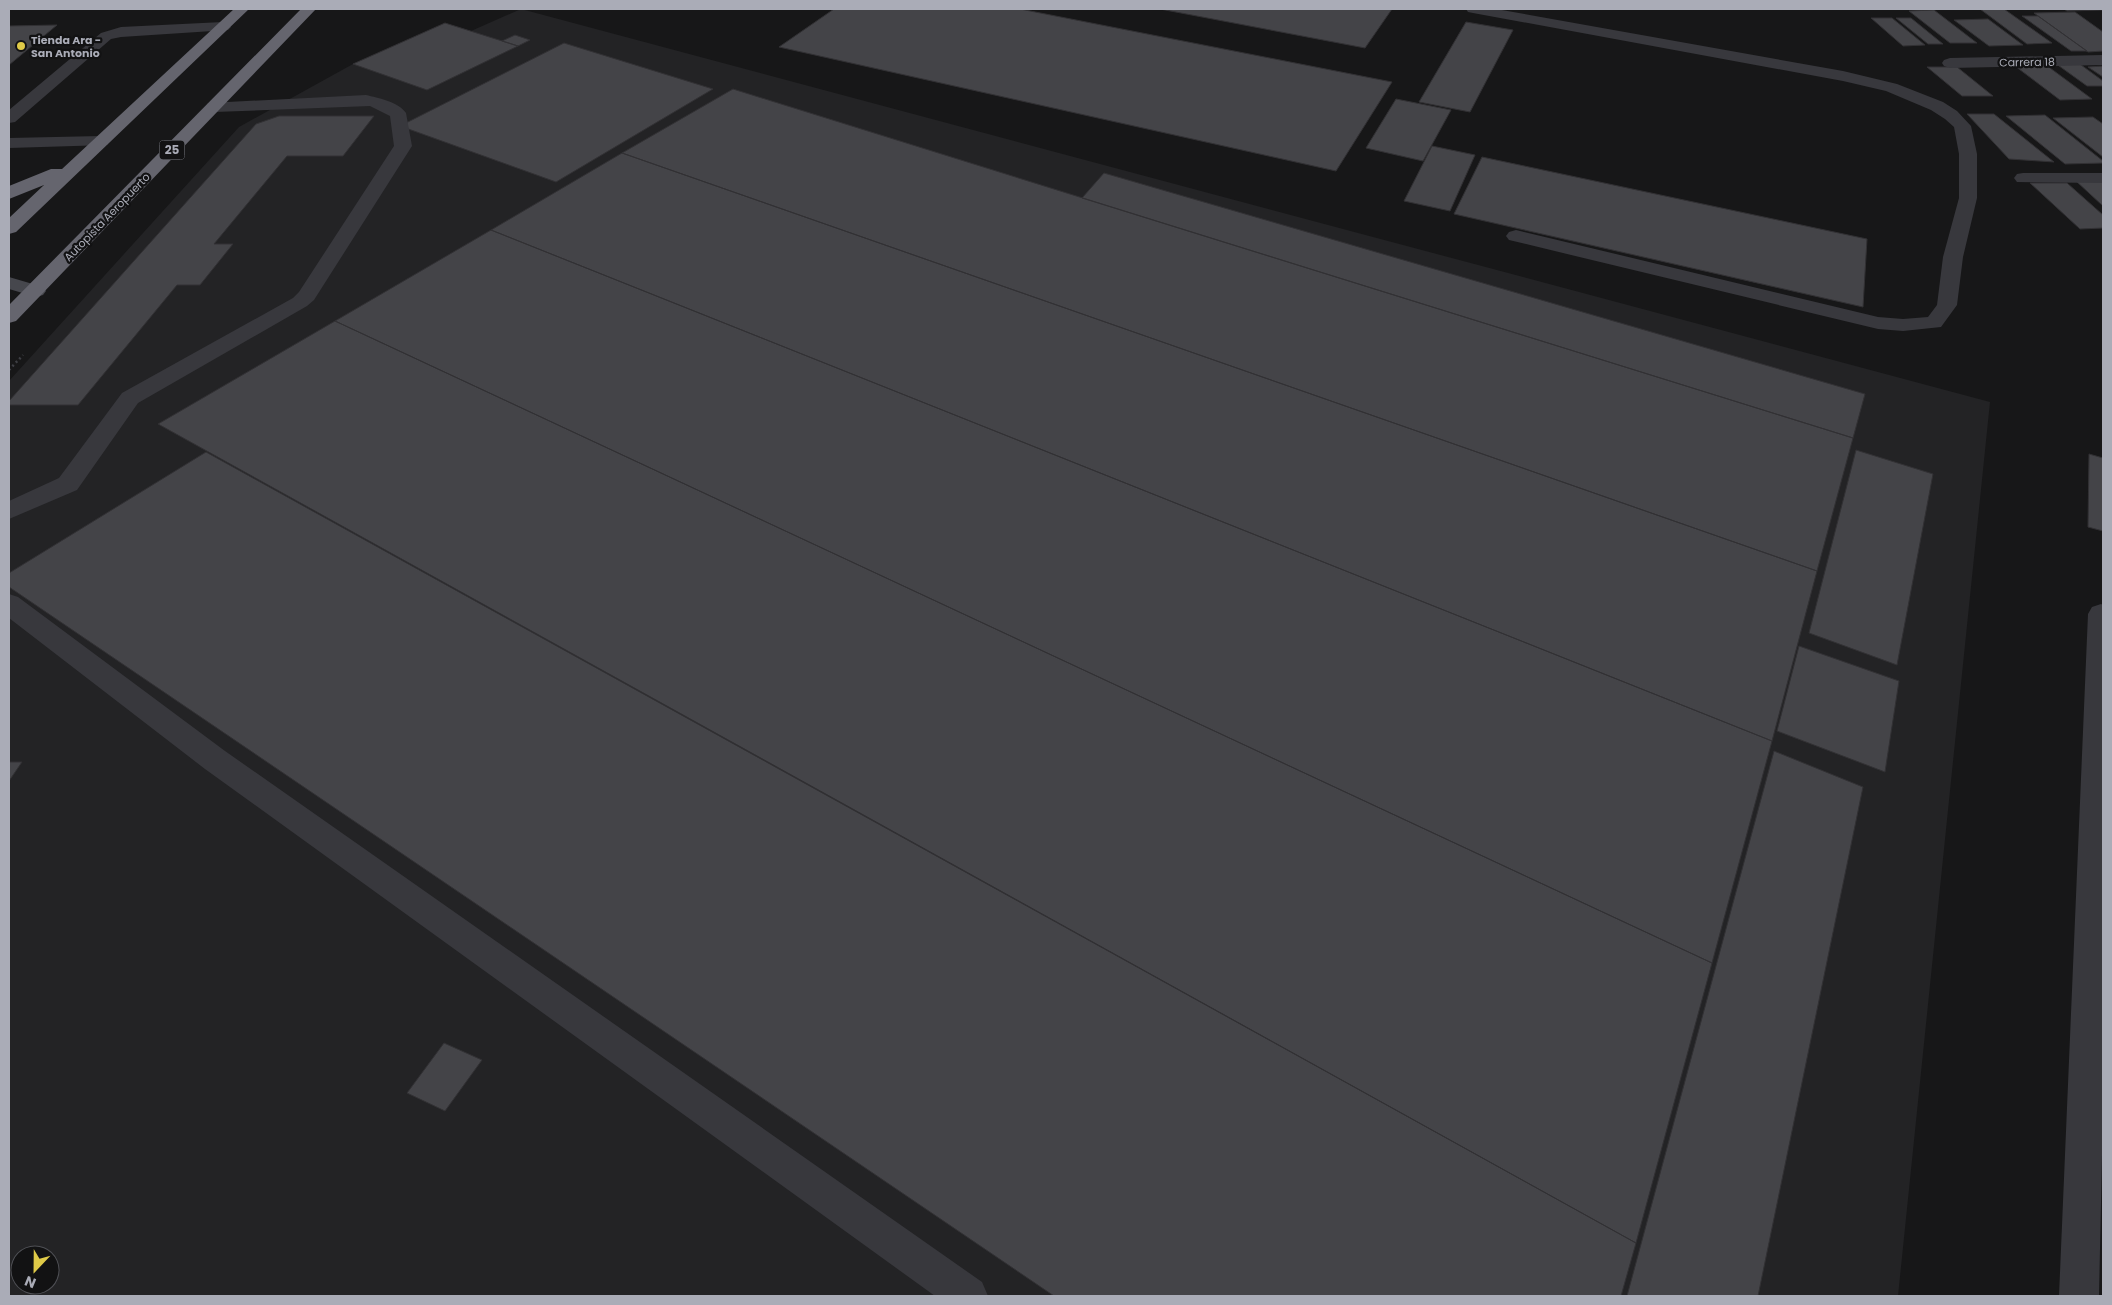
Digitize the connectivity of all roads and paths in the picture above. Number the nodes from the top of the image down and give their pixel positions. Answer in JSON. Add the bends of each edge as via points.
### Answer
{"nodes":[{"id":1,"x":242,"y":9,"type":"edge"},
{"id":2,"x":309,"y":9,"type":"edge"},
{"id":3,"x":1473,"y":9,"type":"edge"},
{"id":4,"x":223,"y":27,"type":"junction"},
{"id":5,"x":2103,"y":60,"type":"edge"},
{"id":6,"x":1950,"y":63,"type":"dead end"},
{"id":7,"x":214,"y":107,"type":"junction"},
{"id":8,"x":9,"y":118,"type":"edge"},
{"id":9,"x":101,"y":141,"type":"junction"},
{"id":10,"x":9,"y":143,"type":"edge"},
{"id":11,"x":81,"y":161,"type":"junction"},
{"id":12,"x":2023,"y":178,"type":"dead end"},
{"id":13,"x":2103,"y":178,"type":"edge"},
{"id":14,"x":9,"y":193,"type":"edge"},
{"id":15,"x":9,"y":228,"type":"edge"},
{"id":16,"x":1516,"y":236,"type":"dead end"},
{"id":17,"x":9,"y":282,"type":"edge"},
{"id":18,"x":36,"y":291,"type":"junction"},
{"id":19,"x":9,"y":317,"type":"edge"},
{"id":20,"x":23,"y":355,"type":"dead end"},
{"id":21,"x":9,"y":370,"type":"edge"},
{"id":22,"x":9,"y":510,"type":"edge"},
{"id":23,"x":9,"y":604,"type":"edge"},
{"id":24,"x":2101,"y":614,"type":"dead end"},
{"id":25,"x":968,"y":1296,"type":"edge"},
{"id":26,"x":2079,"y":1296,"type":"edge"}],
"edges":[{"from":1,"to":4,"type":"highway"},
{"from":2,"to":7,"type":"highway","name":"Autopista Aeropuerto","number":"25"},
{"from":3,"to":16,"type":"street","via":[[1890,87],[1951,115],[1962,126],[1968,154],[1968,198],[1953,257],[1947,305],[1934,323],[1903,325],[1878,322]]},
{"from":4,"to":8,"type":"street","via":[[121,32],[106,36]]},
{"from":4,"to":9,"type":"highway"},
{"from":5,"to":6,"type":"street","name":"Carrera 18"},
{"from":7,"to":18,"type":"highway","name":"Autopista Aeropuerto","number":"25"},
{"from":7,"to":22,"type":"street","via":[[375,102],[398,113],[403,146],[307,296],[130,398],[68,484]]},
{"from":9,"to":10,"type":"street"},
{"from":9,"to":11,"type":"highway"},
{"from":11,"to":14,"type":"highway"},
{"from":11,"to":15,"type":"highway"},
{"from":12,"to":13,"type":"street"},
{"from":17,"to":18,"type":"street"},
{"from":18,"to":19,"type":"highway","name":"Autopista Aeropuerto","number":"25"},
{"from":20,"to":21,"type":"path"},
{"from":23,"to":25,"type":"street","via":[[215,760]]},
{"from":24,"to":26,"type":"street"}]}
